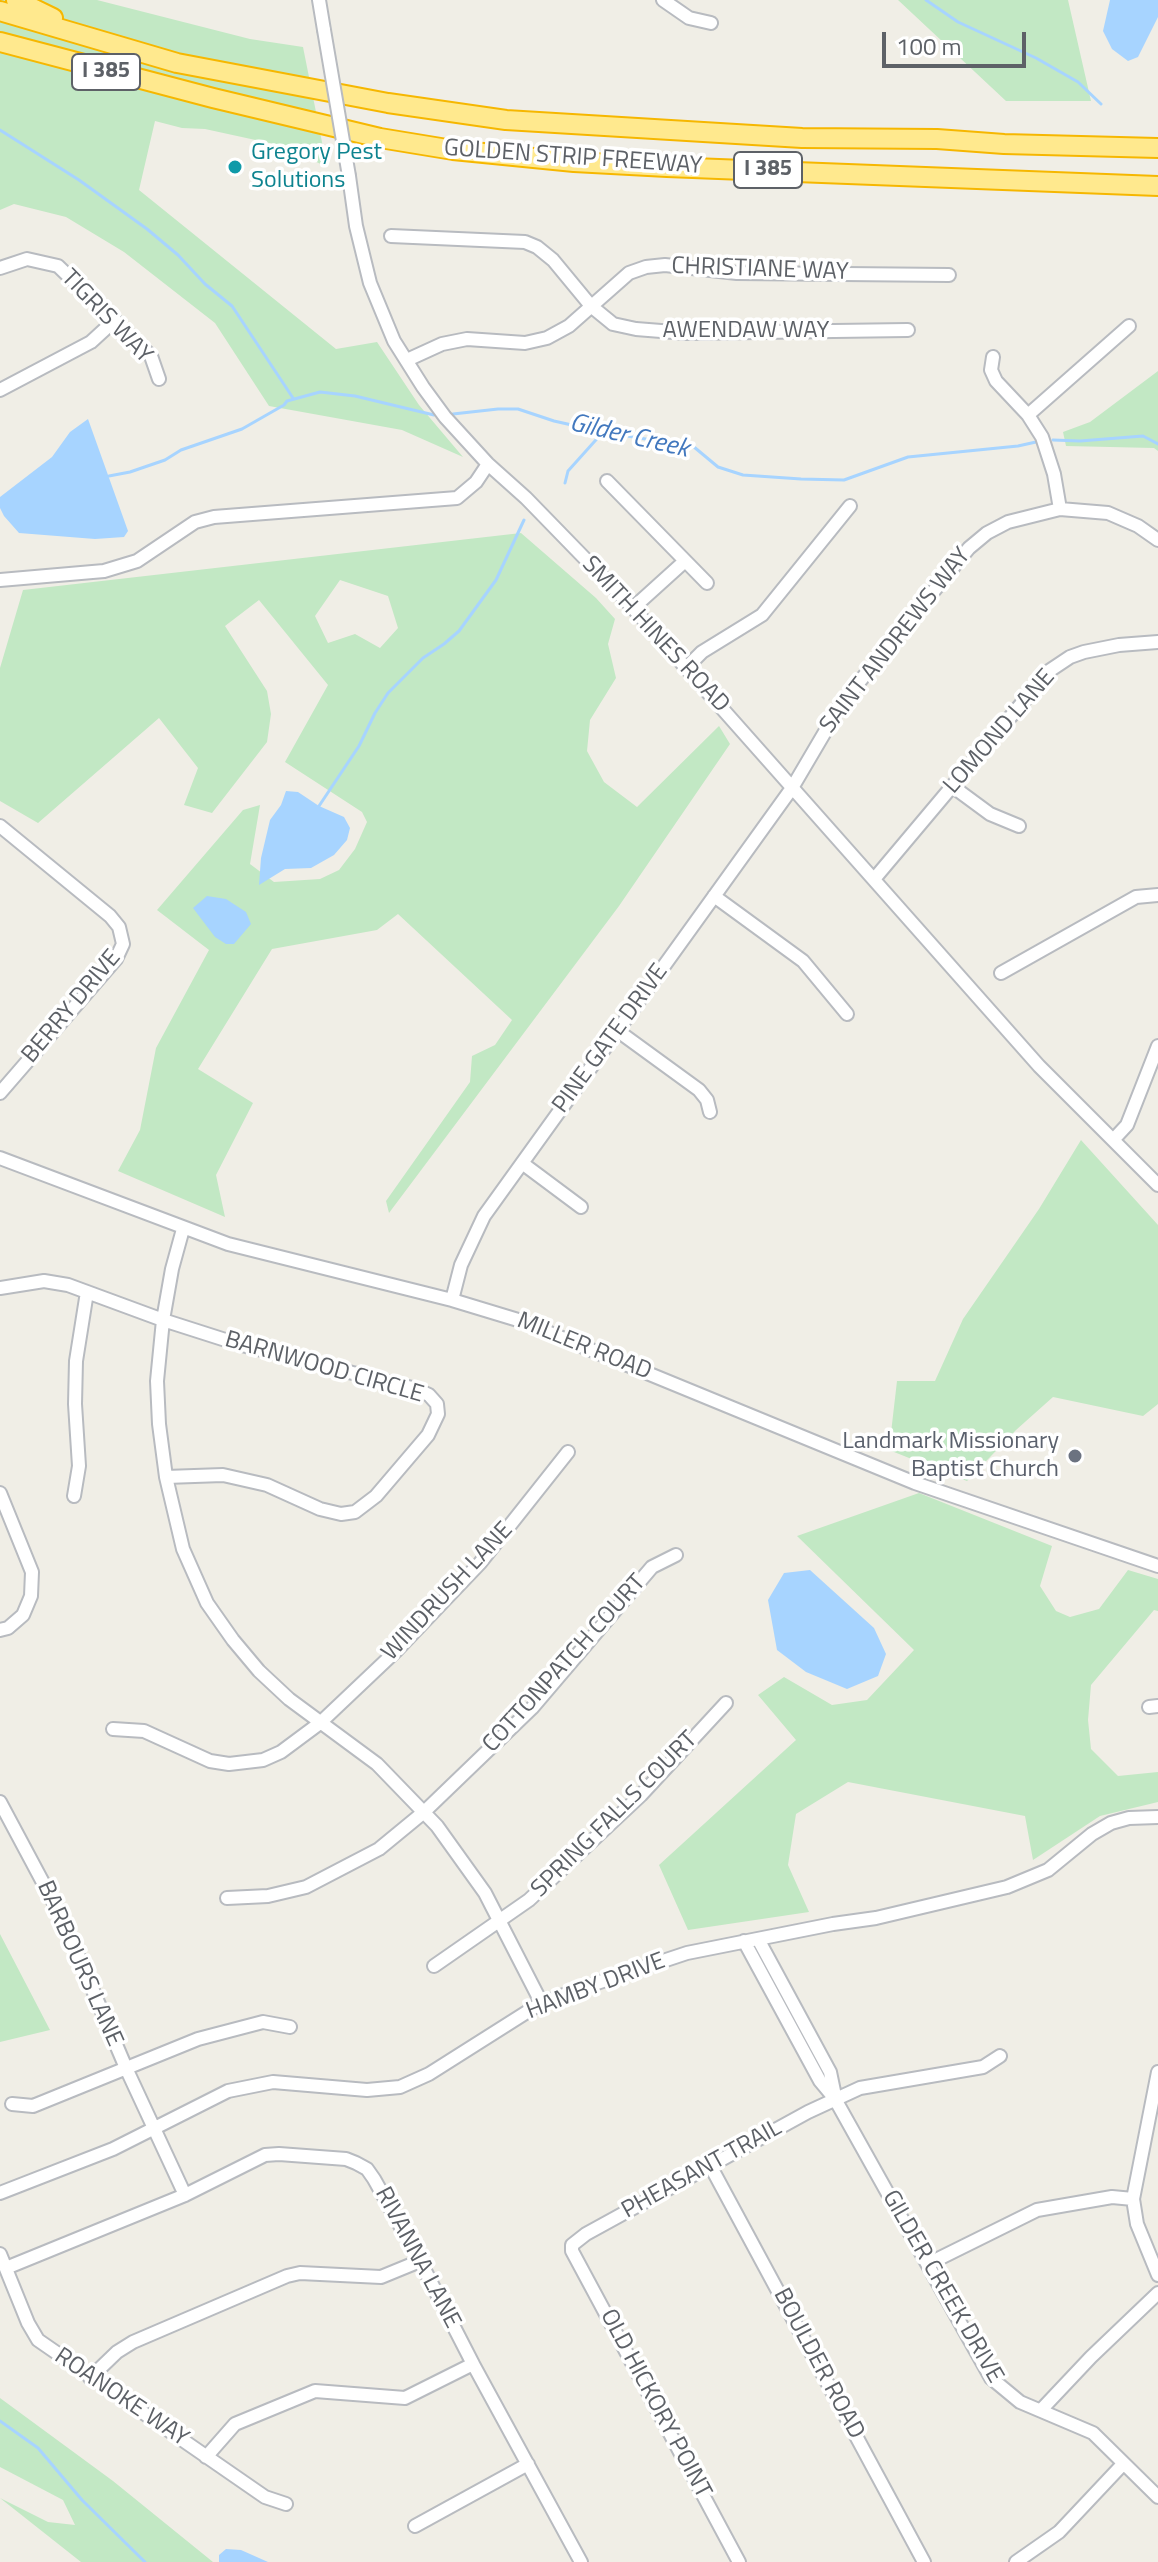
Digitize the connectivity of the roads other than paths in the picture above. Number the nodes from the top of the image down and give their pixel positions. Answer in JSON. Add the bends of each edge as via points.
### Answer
{"nodes":[{"id":1,"x":16,"y":0,"type":"edge"},
{"id":2,"x":319,"y":0,"type":"edge"},
{"id":3,"x":663,"y":0,"type":"edge"},
{"id":4,"x":0,"y":11,"type":"edge"},
{"id":5,"x":711,"y":23,"type":"dead end"},
{"id":6,"x":0,"y":42,"type":"edge"},
{"id":7,"x":102,"y":43,"type":"junction"},
{"id":8,"x":1158,"y":148,"type":"edge"},
{"id":9,"x":1158,"y":186,"type":"edge"},
{"id":10,"x":391,"y":236,"type":"dead end"},
{"id":11,"x":0,"y":268,"type":"edge"},
{"id":12,"x":949,"y":275,"type":"dead end"},
{"id":13,"x":591,"y":306,"type":"junction"},
{"id":14,"x":115,"y":320,"type":"junction"},
{"id":15,"x":1129,"y":326,"type":"dead end"},
{"id":16,"x":908,"y":330,"type":"dead end"},
{"id":17,"x":993,"y":357,"type":"dead end"},
{"id":18,"x":407,"y":360,"type":"junction"},
{"id":19,"x":159,"y":379,"type":"dead end"},
{"id":20,"x":0,"y":390,"type":"edge"},
{"id":21,"x":1028,"y":415,"type":"junction"},
{"id":22,"x":488,"y":464,"type":"junction"},
{"id":23,"x":607,"y":481,"type":"dead end"},
{"id":24,"x":850,"y":506,"type":"dead end"},
{"id":25,"x":1060,"y":509,"type":"junction"},
{"id":26,"x":1158,"y":540,"type":"edge"},
{"id":27,"x":685,"y":561,"type":"junction"},
{"id":28,"x":0,"y":580,"type":"edge"},
{"id":29,"x":707,"y":583,"type":"dead end"},
{"id":30,"x":633,"y":608,"type":"junction"},
{"id":31,"x":1158,"y":642,"type":"edge"},
{"id":32,"x":687,"y":667,"type":"junction"},
{"id":33,"x":952,"y":786,"type":"junction"},
{"id":34,"x":792,"y":788,"type":"junction"},
{"id":35,"x":0,"y":826,"type":"edge"},
{"id":36,"x":1019,"y":826,"type":"dead end"},
{"id":37,"x":875,"y":878,"type":"junction"},
{"id":38,"x":1158,"y":895,"type":"edge"},
{"id":39,"x":714,"y":896,"type":"junction"},
{"id":40,"x":1001,"y":973,"type":"dead end"},
{"id":41,"x":847,"y":1014,"type":"dead end"},
{"id":42,"x":618,"y":1031,"type":"junction"},
{"id":43,"x":1158,"y":1046,"type":"edge"},
{"id":44,"x":0,"y":1093,"type":"edge"},
{"id":45,"x":710,"y":1112,"type":"dead end"},
{"id":46,"x":1114,"y":1139,"type":"junction"},
{"id":47,"x":0,"y":1158,"type":"edge"},
{"id":48,"x":522,"y":1163,"type":"junction"},
{"id":49,"x":1158,"y":1185,"type":"edge"},
{"id":50,"x":581,"y":1207,"type":"dead end"},
{"id":51,"x":183,"y":1229,"type":"junction"},
{"id":52,"x":0,"y":1288,"type":"edge"},
{"id":53,"x":87,"y":1292,"type":"junction"},
{"id":54,"x":452,"y":1300,"type":"junction"},
{"id":55,"x":163,"y":1320,"type":"junction"},
{"id":56,"x":568,"y":1452,"type":"dead end"},
{"id":57,"x":166,"y":1477,"type":"junction"},
{"id":58,"x":0,"y":1493,"type":"edge"},
{"id":59,"x":74,"y":1496,"type":"dead end"},
{"id":60,"x":676,"y":1555,"type":"dead end"},
{"id":61,"x":1158,"y":1566,"type":"edge"},
{"id":62,"x":0,"y":1630,"type":"edge"},
{"id":63,"x":726,"y":1703,"type":"dead end"},
{"id":64,"x":320,"y":1723,"type":"junction"},
{"id":65,"x":113,"y":1729,"type":"dead end"},
{"id":66,"x":0,"y":1802,"type":"edge"},
{"id":67,"x":424,"y":1812,"type":"junction"},
{"id":68,"x":1158,"y":1817,"type":"edge"},
{"id":69,"x":227,"y":1898,"type":"dead end"},
{"id":70,"x":500,"y":1921,"type":"junction"},
{"id":71,"x":758,"y":1939,"type":"junction"},
{"id":72,"x":744,"y":1941,"type":"junction"},
{"id":73,"x":434,"y":1966,"type":"dead end"},
{"id":74,"x":542,"y":2004,"type":"junction"},
{"id":75,"x":290,"y":2027,"type":"dead end"},
{"id":76,"x":1000,"y":2056,"type":"dead end"},
{"id":77,"x":126,"y":2068,"type":"junction"},
{"id":78,"x":1157,"y":2081,"type":"edge"},
{"id":79,"x":835,"y":2099,"type":"junction"},
{"id":80,"x":12,"y":2104,"type":"dead end"},
{"id":81,"x":154,"y":2128,"type":"junction"},
{"id":82,"x":711,"y":2167,"type":"junction"},
{"id":83,"x":0,"y":2193,"type":"edge"},
{"id":84,"x":185,"y":2195,"type":"junction"},
{"id":85,"x":1133,"y":2199,"type":"junction"},
{"id":86,"x":572,"y":2245,"type":"joint"},
{"id":87,"x":0,"y":2254,"type":"edge"},
{"id":88,"x":420,"y":2261,"type":"junction"},
{"id":89,"x":928,"y":2264,"type":"junction"},
{"id":90,"x":6,"y":2268,"type":"junction"},
{"id":91,"x":1158,"y":2275,"type":"edge"},
{"id":92,"x":1158,"y":2293,"type":"edge"},
{"id":93,"x":473,"y":2364,"type":"junction"},
{"id":94,"x":90,"y":2378,"type":"junction"},
{"id":95,"x":1041,"y":2410,"type":"junction"},
{"id":96,"x":206,"y":2457,"type":"junction"},
{"id":97,"x":528,"y":2464,"type":"junction"},
{"id":98,"x":1123,"y":2464,"type":"junction"},
{"id":99,"x":1158,"y":2497,"type":"edge"},
{"id":100,"x":286,"y":2504,"type":"dead end"},
{"id":101,"x":415,"y":2526,"type":"dead end"},
{"id":102,"x":581,"y":2562,"type":"edge"},
{"id":103,"x":739,"y":2562,"type":"edge"},
{"id":104,"x":924,"y":2562,"type":"edge"},
{"id":105,"x":1016,"y":2562,"type":"edge"}],
"edges":[{"from":1,"to":7,"type":"highway"},
{"from":2,"to":18,"type":"street","name":"SMITH HINES ROAD","bridge":true,"via":[[356,226],[370,283]]},
{"from":3,"to":5,"type":"street","via":[[689,18]]},
{"from":4,"to":7,"type":"highway","name":"GOLDEN STRIP FREEWAY","number":"I 385"},
{"from":6,"to":9,"type":"highway","name":"GOLDEN STRIP FREEWAY","number":"I 385","via":[[380,138],[453,150],[636,165]]},
{"from":7,"to":8,"type":"highway","name":"GOLDEN STRIP FREEWAY","number":"I 385","via":[[257,80],[506,120],[802,138]]},
{"from":10,"to":13,"type":"street","name":"AWENDAW WAY","via":[[525,242],[544,252]]},
{"from":11,"to":14,"type":"street","name":"TIGRIS WAY","via":[[27,259],[58,266]]},
{"from":12,"to":13,"type":"street","name":"CHRISTIANE WAY","via":[[737,273],[665,265],[629,273]]},
{"from":13,"to":16,"type":"street","name":"AWENDAW WAY","via":[[613,324],[686,333]]},
{"from":13,"to":18,"type":"street","name":"CHRISTIANE WAY","via":[[547,338],[525,343],[467,339]]},
{"from":14,"to":19,"type":"street","name":"TIGRIS WAY","via":[[151,356]]},
{"from":14,"to":20,"type":"street","via":[[91,342]]},
{"from":15,"to":21,"type":"street"},
{"from":17,"to":21,"type":"street","via":[[996,381]]},
{"from":18,"to":22,"type":"street","name":"SMITH HINES ROAD","via":[[445,417]]},
{"from":21,"to":25,"type":"street","via":[[1046,447]]},
{"from":22,"to":28,"type":"street","via":[[457,498],[214,517],[195,522],[137,561],[104,571]]},
{"from":22,"to":30,"type":"street","name":"SMITH HINES ROAD"},
{"from":23,"to":27,"type":"street"},
{"from":24,"to":32,"type":"street","via":[[762,615]]},
{"from":25,"to":26,"type":"street","name":"SAINT ANDREWS WAY","via":[[1108,513]]},
{"from":25,"to":34,"type":"street","name":"SAINT ANDREWS WAY","via":[[1008,522],[969,548],[842,703]]},
{"from":27,"to":29,"type":"street"},
{"from":27,"to":30,"type":"street"},
{"from":30,"to":32,"type":"street","name":"SMITH HINES ROAD"},
{"from":31,"to":33,"type":"street","name":"LOMOND LANE","via":[[1098,649],[1058,664]]},
{"from":32,"to":34,"type":"street","name":"SMITH HINES ROAD"},
{"from":33,"to":36,"type":"street","via":[[990,814]]},
{"from":33,"to":37,"type":"street","name":"LOMOND LANE"},
{"from":34,"to":37,"type":"street","name":"SMITH HINES ROAD"},
{"from":34,"to":39,"type":"street","name":"PINE GATE DRIVE"},
{"from":35,"to":44,"type":"street","name":"BERRY DRIVE","via":[[110,916],[123,944],[116,959]]},
{"from":37,"to":46,"type":"street","name":"SMITH HINES ROAD","via":[[1039,1066]]},
{"from":38,"to":40,"type":"street","via":[[1136,897]]},
{"from":39,"to":41,"type":"street","via":[[803,961]]},
{"from":39,"to":42,"type":"street","name":"PINE GATE DRIVE"},
{"from":42,"to":45,"type":"street","via":[[699,1090]]},
{"from":42,"to":48,"type":"street","name":"PINE GATE DRIVE"},
{"from":43,"to":46,"type":"street","via":[[1127,1125]]},
{"from":46,"to":49,"type":"street","name":"SMITH HINES ROAD"},
{"from":47,"to":51,"type":"street","name":"MILLER ROAD"},
{"from":48,"to":50,"type":"street"},
{"from":48,"to":54,"type":"street","name":"PINE GATE DRIVE","via":[[475,1232]]},
{"from":51,"to":54,"type":"street","name":"MILLER ROAD","via":[[290,1262]]},
{"from":51,"to":55,"type":"street"},
{"from":52,"to":53,"type":"street","via":[[44,1281]]},
{"from":53,"to":55,"type":"street"},
{"from":53,"to":59,"type":"street","via":[[76,1361],[79,1466]]},
{"from":54,"to":61,"type":"street","name":"MILLER ROAD","via":[[547,1331],[915,1483]]},
{"from":55,"to":57,"type":"street","via":[[157,1381]]},
{"from":55,"to":57,"type":"street","name":"BARNWOOD CIRCLE","via":[[416,1389],[437,1404],[438,1414],[428,1435],[376,1496],[355,1512],[320,1509],[267,1485],[223,1475]]},
{"from":56,"to":64,"type":"street","name":"WINDRUSH LANE","via":[[480,1563]]},
{"from":57,"to":64,"type":"street","via":[[183,1549],[207,1603],[259,1671]]},
{"from":58,"to":62,"type":"street","via":[[32,1572],[23,1615]]},
{"from":60,"to":67,"type":"street","name":"COTTONPATCH COURT","via":[[652,1567],[532,1708]]},
{"from":63,"to":70,"type":"street","name":"SPRING FALLS COURT","via":[[641,1795]]},
{"from":64,"to":65,"type":"street","name":"WINDRUSH LANE","via":[[281,1752],[229,1764],[210,1761],[144,1731]]},
{"from":64,"to":67,"type":"street","via":[[377,1764]]},
{"from":66,"to":77,"type":"street","name":"BARBOURS LANE","via":[[63,1920]]},
{"from":67,"to":69,"type":"street","name":"COTTONPATCH COURT","via":[[379,1849],[306,1887]]},
{"from":67,"to":70,"type":"street","via":[[470,1869]]},
{"from":68,"to":71,"type":"street","name":"HAMBY DRIVE","via":[[1111,1823],[1048,1870],[1007,1887]]},
{"from":70,"to":73,"type":"street","name":"SPRING FALLS COURT"},
{"from":70,"to":74,"type":"street"},
{"from":71,"to":72,"type":"street","name":"HAMBY DRIVE"},
{"from":71,"to":79,"type":"street","name":"GILDER CREEK DRIVE","via":[[830,2072]]},
{"from":72,"to":74,"type":"street","name":"HAMBY DRIVE","via":[[687,1953]]},
{"from":72,"to":79,"type":"street","name":"GILDER CREEK DRIVE","via":[[820,2081]]},
{"from":74,"to":81,"type":"street","name":"HAMBY DRIVE","via":[[400,2087],[250,2085]]},
{"from":75,"to":77,"type":"street","via":[[263,2022],[198,2039]]},
{"from":76,"to":79,"type":"street","name":"PHEASANT TRAIL","via":[[983,2067],[860,2088]]},
{"from":77,"to":80,"type":"street","via":[[33,2106]]},
{"from":77,"to":81,"type":"street","name":"BARBOURS LANE"},
{"from":78,"to":85,"type":"street"},
{"from":79,"to":82,"type":"street","name":"PHEASANT TRAIL"},
{"from":79,"to":89,"type":"street","name":"GILDER CREEK DRIVE"},
{"from":81,"to":83,"type":"street","name":"HAMBY DRIVE"},
{"from":81,"to":84,"type":"street","name":"BARBOURS LANE"},
{"from":82,"to":86,"type":"street","name":"PHEASANT TRAIL"},
{"from":82,"to":104,"type":"street","name":"BOULDER ROAD"},
{"from":84,"to":88,"type":"street","name":"RIVANNA LANE","via":[[265,2155],[346,2159],[367,2169]]},
{"from":84,"to":90,"type":"street","name":"RIVANNA LANE"},
{"from":85,"to":89,"type":"street","via":[[1112,2197],[1037,2210]]},
{"from":85,"to":91,"type":"street","via":[[1137,2224]]},
{"from":86,"to":103,"type":"street","name":"OLD HICKORY POINT"},
{"from":87,"to":90,"type":"street","name":"ROANOKE WAY"},
{"from":88,"to":93,"type":"street","name":"RIVANNA LANE"},
{"from":88,"to":94,"type":"street","via":[[381,2277],[287,2276],[133,2342]]},
{"from":89,"to":95,"type":"street","name":"GILDER CREEK DRIVE","via":[[991,2378],[1014,2398]]},
{"from":90,"to":94,"type":"street","name":"ROANOKE WAY","via":[[38,2340]]},
{"from":92,"to":95,"type":"street"},
{"from":93,"to":96,"type":"street","via":[[405,2398],[315,2391],[235,2424]]},
{"from":93,"to":97,"type":"street","name":"RIVANNA LANE"},
{"from":94,"to":96,"type":"street","name":"ROANOKE WAY"},
{"from":95,"to":98,"type":"street","name":"GILDER CREEK DRIVE","via":[[1093,2433]]},
{"from":96,"to":100,"type":"street","name":"ROANOKE WAY","via":[[265,2497]]},
{"from":97,"to":101,"type":"street"},
{"from":97,"to":102,"type":"street","name":"RIVANNA LANE"},
{"from":98,"to":99,"type":"street","name":"GILDER CREEK DRIVE"},
{"from":98,"to":105,"type":"street","via":[[1059,2532]]}]}
